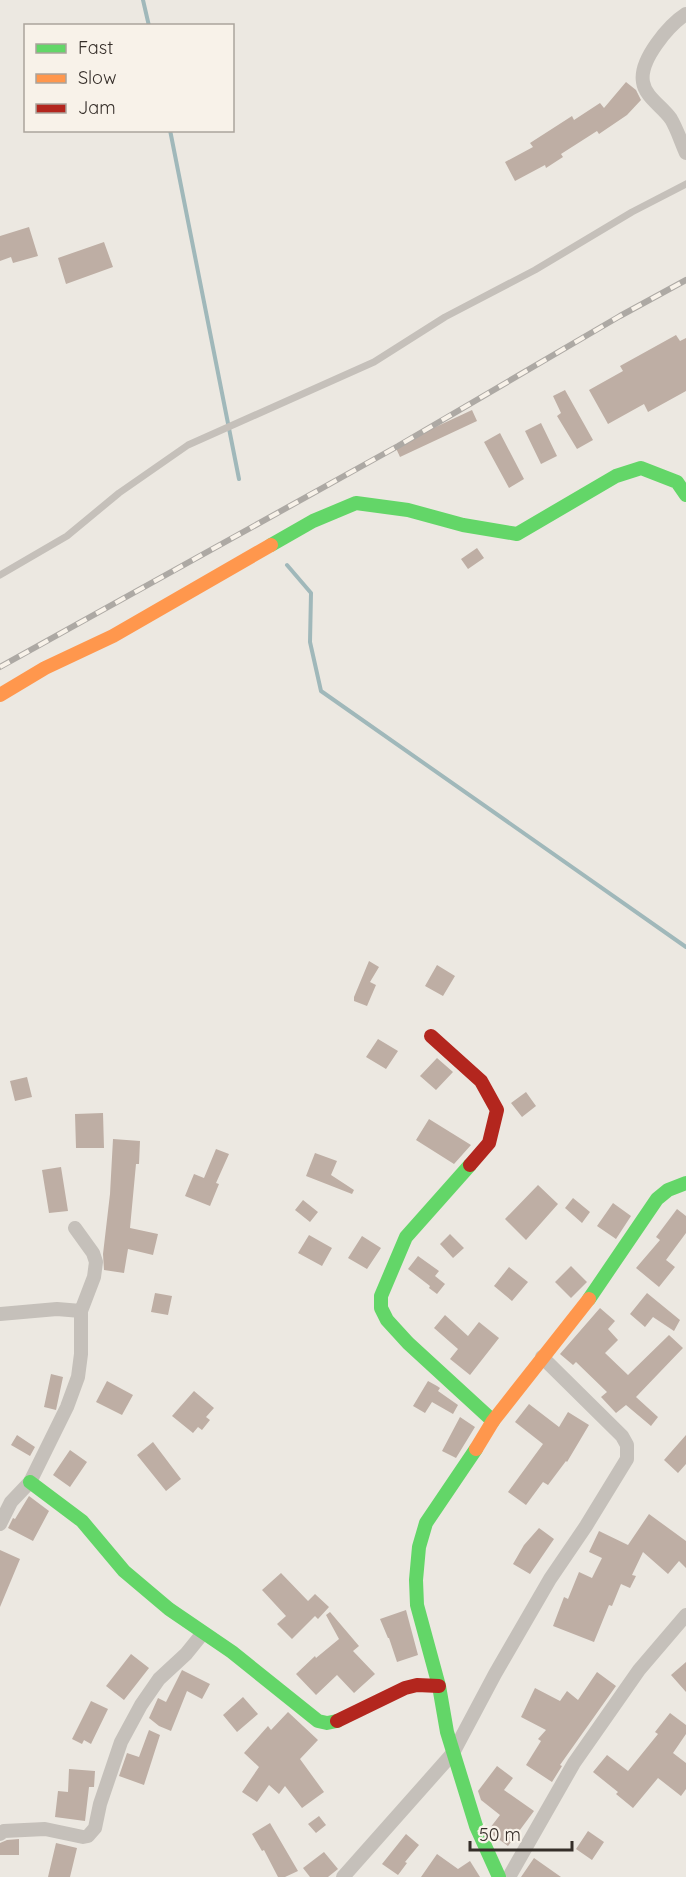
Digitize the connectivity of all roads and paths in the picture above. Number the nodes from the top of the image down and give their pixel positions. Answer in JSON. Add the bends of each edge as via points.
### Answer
{"nodes":[{"id":1,"x":686,"y":14,"type":"edge"},
{"id":2,"x":686,"y":153,"type":"edge"},
{"id":3,"x":686,"y":184,"type":"edge"},
{"id":4,"x":686,"y":495,"type":"edge"},
{"id":5,"x":0,"y":575,"type":"edge"},
{"id":6,"x":0,"y":695,"type":"edge"},
{"id":7,"x":431,"y":1036,"type":"dead end"},
{"id":8,"x":686,"y":1183,"type":"edge"},
{"id":9,"x":75,"y":1228,"type":"dead end"},
{"id":10,"x":81,"y":1311,"type":"junction"},
{"id":11,"x":0,"y":1314,"type":"edge"},
{"id":12,"x":542,"y":1357,"type":"junction"},
{"id":13,"x":493,"y":1421,"type":"junction"},
{"id":14,"x":30,"y":1482,"type":"junction"},
{"id":15,"x":1,"y":1516,"type":"edge"},
{"id":16,"x":686,"y":1616,"type":"edge"},
{"id":17,"x":203,"y":1633,"type":"junction"},
{"id":18,"x":439,"y":1686,"type":"junction"},
{"id":19,"x":453,"y":1753,"type":"junction"},
{"id":20,"x":0,"y":1834,"type":"edge"},
{"id":21,"x":343,"y":1877,"type":"edge"},
{"id":22,"x":499,"y":1877,"type":"edge"},
{"id":23,"x":509,"y":1877,"type":"edge"}],
"edges":[{"from":1,"to":2,"type":"street","via":[[647,58],[642,82],[671,118]]},
{"from":3,"to":5,"type":"lane","via":[[446,317],[374,362],[188,445],[119,493],[67,536]]},
{"from":4,"to":6,"type":"street","via":[[677,482],[641,468],[616,476],[517,534],[356,503],[313,521]]},
{"from":7,"to":13,"type":"street","via":[[481,1081],[497,1110],[489,1143],[406,1237],[381,1296],[381,1308],[408,1343]]},
{"from":8,"to":12,"type":"street","via":[[657,1199],[595,1292]]},
{"from":9,"to":10,"type":"street","via":[[96,1263]]},
{"from":10,"to":11,"type":"street","via":[[57,1308]]},
{"from":10,"to":14,"type":"street","via":[[78,1377]]},
{"from":12,"to":13,"type":"street"},
{"from":12,"to":19,"type":"street","via":[[622,1436],[627,1459],[550,1579]]},
{"from":13,"to":18,"type":"street","via":[[426,1523],[419,1547],[417,1605]]},
{"from":14,"to":15,"type":"street"},
{"from":14,"to":17,"type":"street","via":[[82,1521],[124,1571]]},
{"from":16,"to":23,"type":"street","via":[[639,1670],[574,1763]]},
{"from":17,"to":18,"type":"street","via":[[318,1721],[334,1722],[405,1688]]},
{"from":17,"to":20,"type":"street","via":[[141,1705],[121,1742],[95,1828],[88,1836],[45,1829]]},
{"from":18,"to":19,"type":"street"},
{"from":19,"to":21,"type":"street"},
{"from":19,"to":22,"type":"street","via":[[476,1826]]}]}
